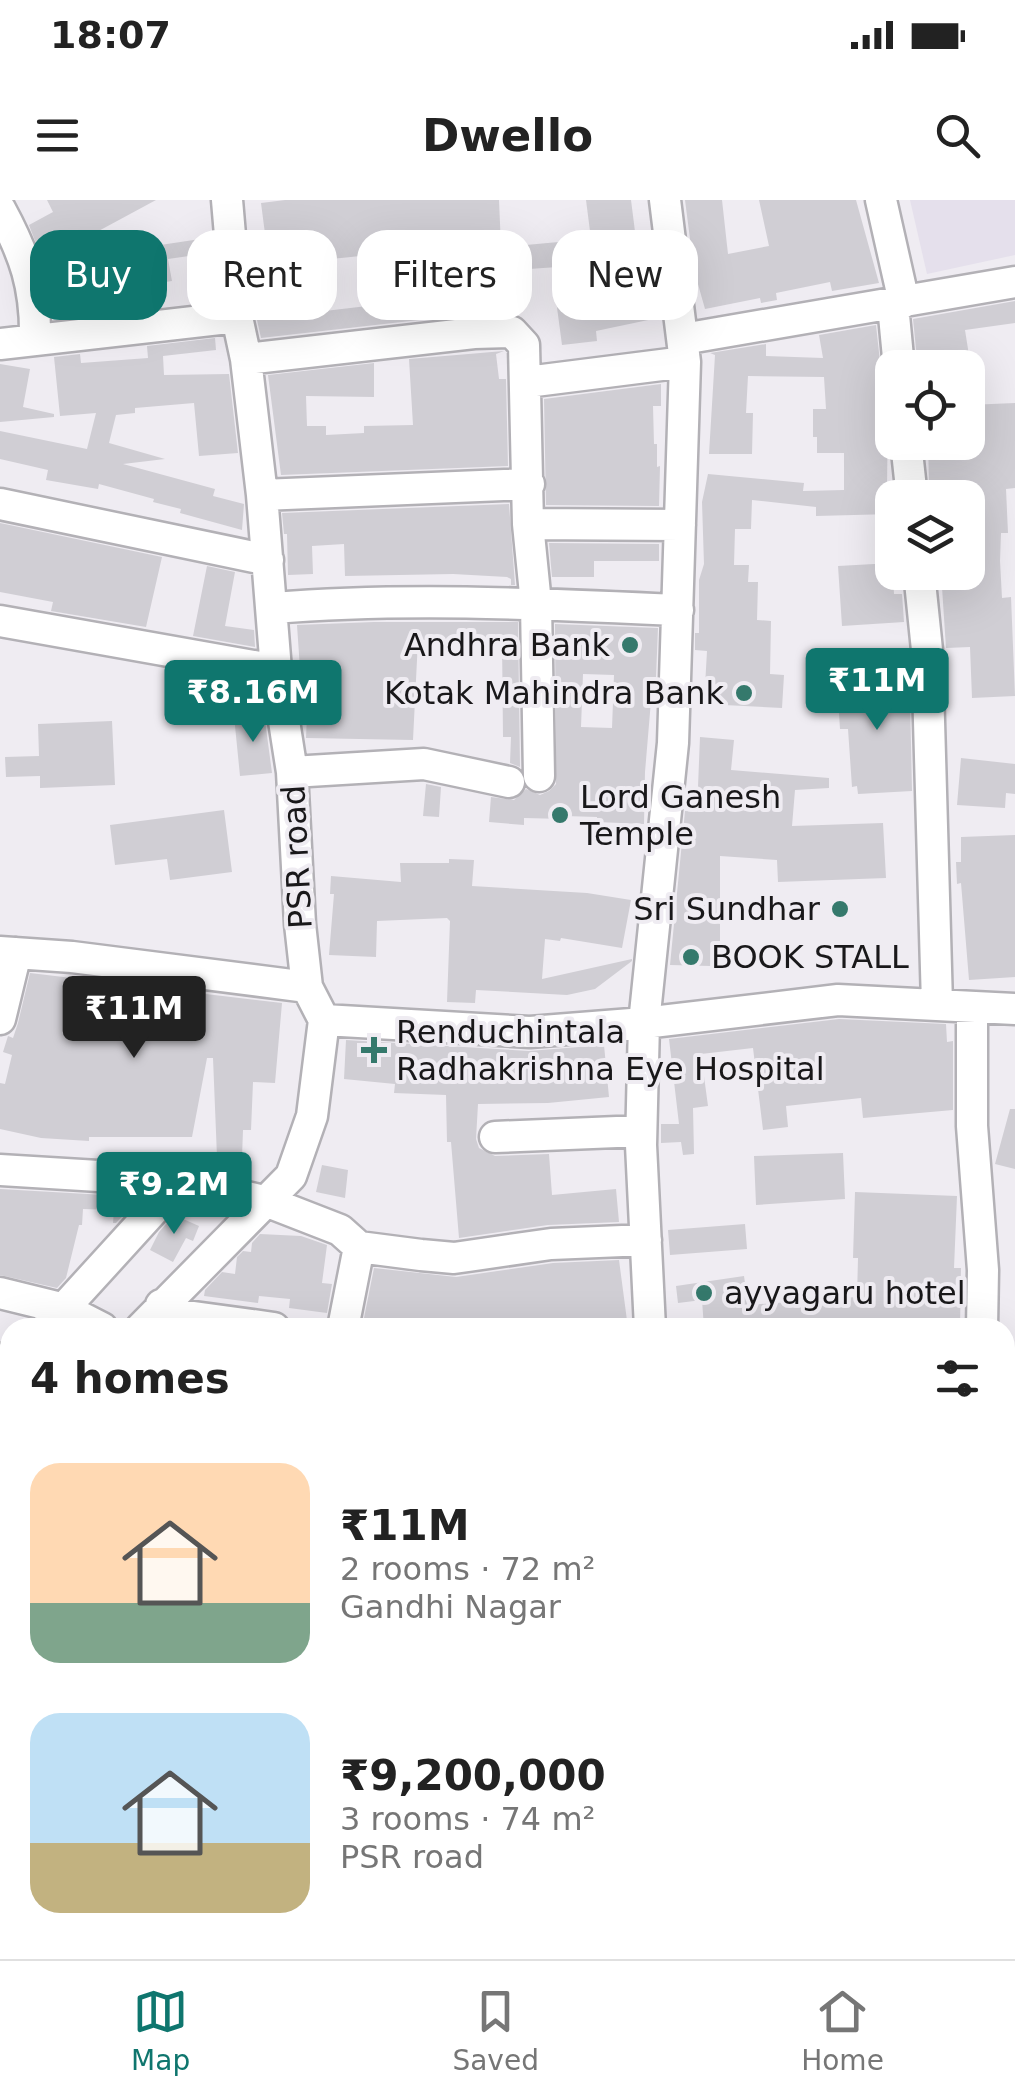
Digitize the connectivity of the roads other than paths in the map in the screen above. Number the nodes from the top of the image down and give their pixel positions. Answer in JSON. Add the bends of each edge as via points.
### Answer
{"nodes":[{"id":1,"x":228,"y":200,"type":"edge"},
{"id":2,"x":666,"y":200,"type":"edge"},
{"id":3,"x":881,"y":200,"type":"edge"},
{"id":4,"x":0,"y":209,"type":"edge"},
{"id":5,"x":230,"y":230,"type":"edge"},
{"id":6,"x":1015,"y":282,"type":"edge"},
{"id":7,"x":898,"y":304,"type":"junction"},
{"id":8,"x":202,"y":320,"type":"edge"},
{"id":9,"x":238,"y":320,"type":"edge"},
{"id":10,"x":35,"y":339,"type":"junction"},
{"id":11,"x":0,"y":344,"type":"edge"},
{"id":12,"x":899,"y":350,"type":"edge"},
{"id":13,"x":684,"y":351,"type":"junction"},
{"id":14,"x":246,"y":359,"type":"junction"},
{"id":15,"x":527,"y":382,"type":"junction"},
{"id":16,"x":530,"y":484,"type":"junction"},
{"id":17,"x":262,"y":496,"type":"junction"},
{"id":18,"x":0,"y":504,"type":"edge"},
{"id":19,"x":528,"y":524,"type":"junction"},
{"id":20,"x":680,"y":525,"type":"junction"},
{"id":21,"x":268,"y":560,"type":"junction"},
{"id":22,"x":921,"y":590,"type":"edge"},
{"id":23,"x":536,"y":604,"type":"junction"},
{"id":24,"x":273,"y":608,"type":"junction"},
{"id":25,"x":678,"y":610,"type":"junction"},
{"id":26,"x":0,"y":621,"type":"edge"},
{"id":27,"x":276,"y":670,"type":"junction"},
{"id":28,"x":292,"y":772,"type":"junction"},
{"id":29,"x":8,"y":953,"type":"edge"},
{"id":30,"x":307,"y":987,"type":"junction"},
{"id":31,"x":937,"y":1004,"type":"junction"},
{"id":32,"x":972,"y":1007,"type":"junction"},
{"id":33,"x":1015,"y":1009,"type":"edge"},
{"id":34,"x":0,"y":1019,"type":"edge"},
{"id":35,"x":324,"y":1020,"type":"junction"},
{"id":36,"x":644,"y":1023,"type":"junction"},
{"id":37,"x":641,"y":1131,"type":"junction"},
{"id":38,"x":495,"y":1137,"type":"dead end"},
{"id":39,"x":0,"y":1170,"type":"edge"},
{"id":40,"x":180,"y":1180,"type":"junction"},
{"id":41,"x":268,"y":1202,"type":"junction"},
{"id":42,"x":646,"y":1240,"type":"junction"},
{"id":43,"x":359,"y":1246,"type":"junction"},
{"id":44,"x":0,"y":1292,"type":"edge"},
{"id":45,"x":152,"y":1316,"type":"edge"},
{"id":46,"x":55,"y":1318,"type":"edge"},
{"id":47,"x":201,"y":1318,"type":"edge"},
{"id":48,"x":345,"y":1318,"type":"edge"},
{"id":49,"x":650,"y":1318,"type":"edge"},
{"id":50,"x":982,"y":1318,"type":"edge"}],
"edges":[{"from":1,"to":5,"type":"street","name":"PSR road"},
{"from":2,"to":13,"type":"street"},
{"from":3,"to":7,"type":"street"},
{"from":4,"to":10,"type":"street","via":[[36,300]]},
{"from":6,"to":7,"type":"street"},
{"from":7,"to":12,"type":"street"},
{"from":7,"to":13,"type":"street"},
{"from":8,"to":10,"type":"street"},
{"from":9,"to":14,"type":"street","name":"PSR road"},
{"from":10,"to":11,"type":"street"},
{"from":13,"to":15,"type":"street"},
{"from":13,"to":20,"type":"street"},
{"from":14,"to":15,"type":"street","via":[[512,332],[524,345]]},
{"from":14,"to":17,"type":"street","name":"PSR road"},
{"from":15,"to":16,"type":"street"},
{"from":16,"to":17,"type":"street"},
{"from":16,"to":19,"type":"street"},
{"from":17,"to":21,"type":"street","name":"PSR road"},
{"from":18,"to":21,"type":"street"},
{"from":19,"to":20,"type":"street"},
{"from":19,"to":23,"type":"street"},
{"from":20,"to":25,"type":"street"},
{"from":21,"to":24,"type":"street","name":"PSR road"},
{"from":22,"to":31,"type":"street"},
{"from":23,"to":24,"type":"street"},
{"from":23,"to":25,"type":"street"},
{"from":23,"to":28,"type":"street","via":[[524,779],[424,764]]},
{"from":24,"to":27,"type":"street","name":"PSR road"},
{"from":25,"to":36,"type":"street","via":[[673,743]]},
{"from":26,"to":27,"type":"street"},
{"from":27,"to":28,"type":"street","name":"PSR road"},
{"from":28,"to":30,"type":"street","name":"PSR road"},
{"from":29,"to":30,"type":"street"},
{"from":29,"to":34,"type":"street"},
{"from":30,"to":35,"type":"street","name":"PSR road"},
{"from":31,"to":32,"type":"street"},
{"from":31,"to":36,"type":"street","via":[[838,1000]]},
{"from":32,"to":33,"type":"street"},
{"from":32,"to":50,"type":"street"},
{"from":35,"to":36,"type":"street","via":[[530,1032]]},
{"from":35,"to":41,"type":"street","via":[[312,1116],[291,1176]]},
{"from":36,"to":37,"type":"street"},
{"from":37,"to":38,"type":"street"},
{"from":37,"to":42,"type":"street"},
{"from":39,"to":40,"type":"street"},
{"from":40,"to":41,"type":"street"},
{"from":40,"to":46,"type":"street"},
{"from":41,"to":43,"type":"street","via":[[340,1230]]},
{"from":41,"to":45,"type":"street"},
{"from":42,"to":43,"type":"street","via":[[454,1258]]},
{"from":42,"to":49,"type":"street"},
{"from":43,"to":48,"type":"street"},
{"from":44,"to":46,"type":"street"},
{"from":45,"to":47,"type":"street"}]}
